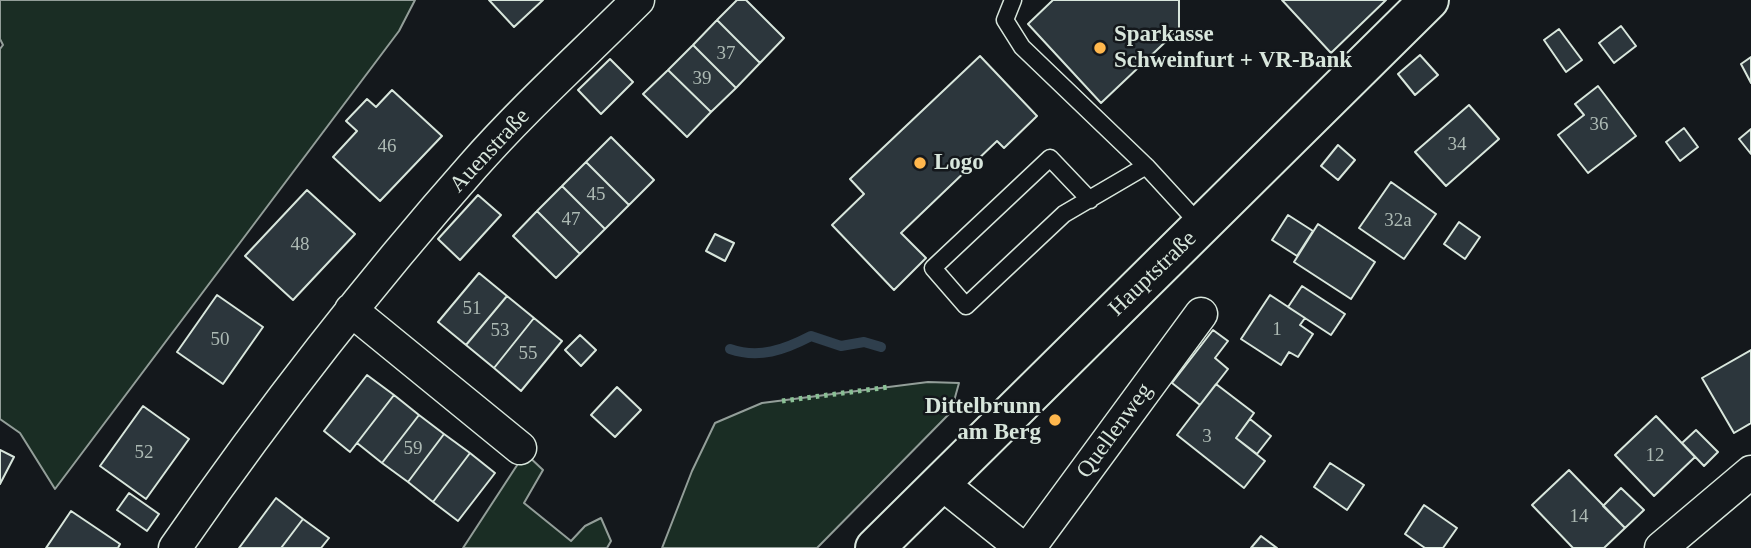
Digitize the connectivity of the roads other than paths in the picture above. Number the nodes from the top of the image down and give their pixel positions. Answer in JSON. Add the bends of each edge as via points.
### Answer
{"nodes":[{"id":1,"x":638,"y":0,"type":"edge"},
{"id":2,"x":1013,"y":0,"type":"edge"},
{"id":3,"x":1429,"y":0,"type":"edge"},
{"id":4,"x":1146,"y":166,"type":"junction"},
{"id":5,"x":1090,"y":200,"type":"junction"},
{"id":6,"x":1202,"y":227,"type":"junction"},
{"id":7,"x":351,"y":310,"type":"junction"},
{"id":8,"x":1201,"y":314,"type":"dead end"},
{"id":9,"x":520,"y":448,"type":"dead end"},
{"id":10,"x":1751,"y":471,"type":"edge"},
{"id":11,"x":940,"y":482,"type":"junction"},
{"id":12,"x":175,"y":548,"type":"edge"},
{"id":13,"x":876,"y":548,"type":"edge"},
{"id":14,"x":1022,"y":548,"type":"edge"},
{"id":15,"x":1030,"y":548,"type":"edge"},
{"id":16,"x":1661,"y":548,"type":"edge"}],
"edges":[{"from":1,"to":7,"type":"street","name":"Auenstraße","via":[[474,164]]},
{"from":2,"to":4,"type":"lane","via":[[1005,20],[1023,47]]},
{"from":3,"to":6,"type":"street","name":"Hauptstraße"},
{"from":4,"to":5,"type":"lane"},
{"from":4,"to":6,"type":"lane"},
{"from":5,"to":5,"type":"lane","via":[[1050,158],[933,268],[966,306],[1065,214]]},
{"from":6,"to":11,"type":"street","name":"Hauptstraße"},
{"from":7,"to":9,"type":"street"},
{"from":7,"to":12,"type":"street","name":"Auenstraße"},
{"from":8,"to":15,"type":"street","name":"Quellenweg"},
{"from":10,"to":16,"type":"street"},
{"from":11,"to":13,"type":"street","name":"Hauptstraße"},
{"from":11,"to":14,"type":"street"}]}
